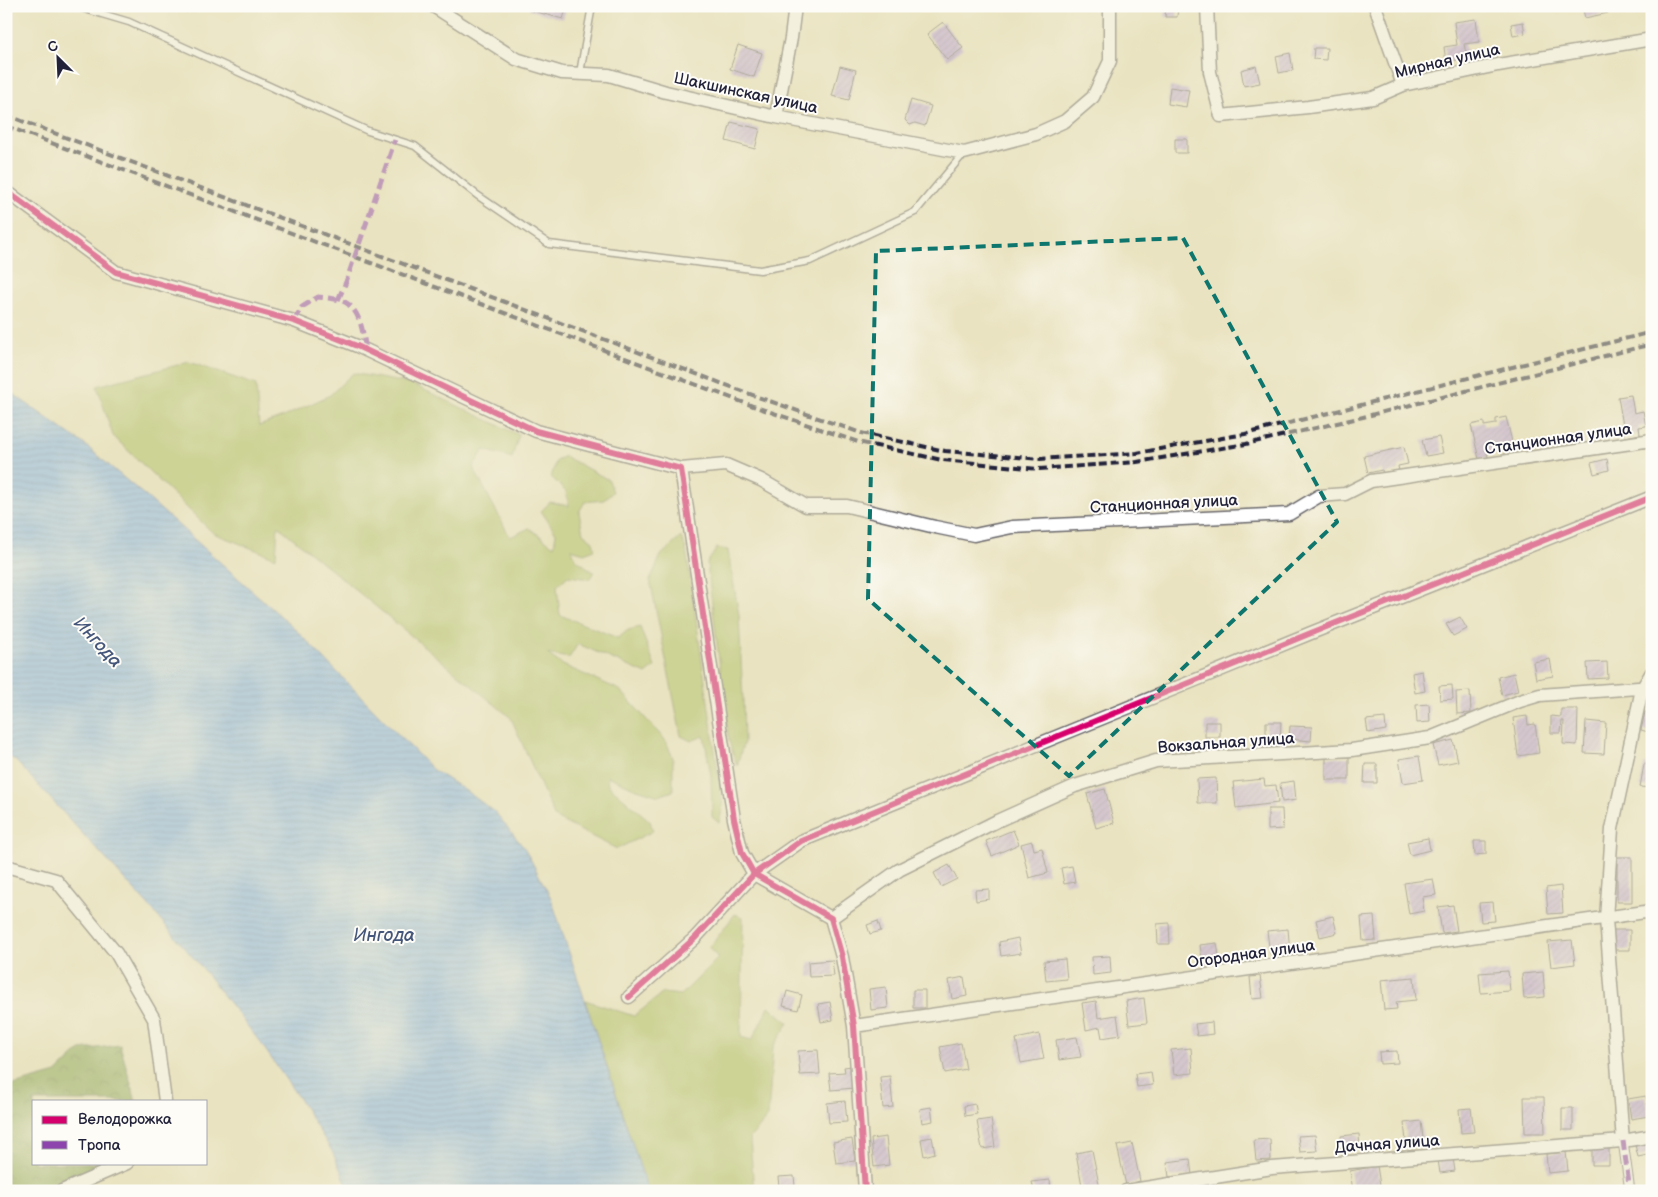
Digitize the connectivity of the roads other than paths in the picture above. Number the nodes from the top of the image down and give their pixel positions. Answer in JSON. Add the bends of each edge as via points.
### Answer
{"nodes":[{"id":1,"x":75,"y":6,"type":"edge"},
{"id":2,"x":433,"y":6,"type":"edge"},
{"id":3,"x":592,"y":6,"type":"edge"},
{"id":4,"x":795,"y":6,"type":"edge"},
{"id":5,"x":1110,"y":6,"type":"edge"},
{"id":6,"x":1207,"y":6,"type":"edge"},
{"id":7,"x":1375,"y":6,"type":"edge"},
{"id":8,"x":1652,"y":39,"type":"edge"},
{"id":9,"x":580,"y":73,"type":"junction"},
{"id":10,"x":1403,"y":84,"type":"junction"},
{"id":11,"x":776,"y":117,"type":"junction"},
{"id":12,"x":964,"y":153,"type":"junction"},
{"id":13,"x":6,"y":191,"type":"edge"},
{"id":14,"x":1652,"y":440,"type":"edge"},
{"id":15,"x":681,"y":469,"type":"junction"},
{"id":16,"x":1652,"y":497,"type":"edge"},
{"id":17,"x":1652,"y":672,"type":"edge"},
{"id":18,"x":1647,"y":688,"type":"edge"},
{"id":19,"x":6,"y":866,"type":"edge"},
{"id":20,"x":754,"y":874,"type":"junction"},
{"id":21,"x":1652,"y":911,"type":"edge"},
{"id":22,"x":831,"y":918,"type":"junction"},
{"id":23,"x":1606,"y":919,"type":"junction"},
{"id":24,"x":629,"y":998,"type":"dead end"},
{"id":25,"x":854,"y":1026,"type":"junction"},
{"id":26,"x":165,"y":1100,"type":"edge"},
{"id":27,"x":1652,"y":1136,"type":"edge"},
{"id":28,"x":1623,"y":1142,"type":"junction"},
{"id":29,"x":125,"y":1164,"type":"edge"},
{"id":30,"x":62,"y":1191,"type":"edge"},
{"id":31,"x":865,"y":1191,"type":"edge"},
{"id":32,"x":1126,"y":1191,"type":"edge"},
{"id":33,"x":1630,"y":1191,"type":"edge"}],
"edges":[{"from":1,"to":12,"type":"lane","via":[[129,22],[368,131],[415,146],[477,196],[549,244],[760,270],[810,261],[915,212]]},
{"from":2,"to":9,"type":"street","name":"Шакшинская улица","via":[[516,59],[562,72]]},
{"from":3,"to":9,"type":"lane"},
{"from":4,"to":11,"type":"street"},
{"from":5,"to":12,"type":"street","name":"Шакшинская улица","via":[[1110,61],[1094,97],[1065,121],[1036,134]]},
{"from":6,"to":10,"type":"street","name":"Мирная улица","via":[[1210,72],[1221,116],[1373,98]]},
{"from":7,"to":10,"type":"street"},
{"from":8,"to":10,"type":"street","name":"Мирная улица"},
{"from":9,"to":11,"type":"street","name":"Шакшинская улица","via":[[609,75],[666,92]]},
{"from":11,"to":12,"type":"street","name":"Шакшинская улица"},
{"from":13,"to":15,"type":"street","name":"Станционная улица","via":[[116,272],[294,321],[357,346],[536,431]]},
{"from":14,"to":15,"type":"street","name":"Станционная улица","via":[[1371,481],[1345,494],[1319,496],[1290,514],[1012,527],[974,534],[847,506],[806,506],[761,480],[726,466]]},
{"from":15,"to":20,"type":"street","via":[[734,819],[742,853]]},
{"from":16,"to":20,"type":"street","via":[[801,841]]},
{"from":17,"to":18,"type":"street"},
{"from":18,"to":22,"type":"street","name":"Вокзальная улица","via":[[1540,695],[1430,738],[1352,750],[1156,761],[1075,786],[997,821],[899,870]]},
{"from":18,"to":23,"type":"street","via":[[1612,828]]},
{"from":19,"to":26,"type":"street","via":[[56,880],[116,953],[154,1019]]},
{"from":20,"to":22,"type":"street"},
{"from":20,"to":24,"type":"street","via":[[695,938]]},
{"from":21,"to":23,"type":"street","name":"Огородная улица"},
{"from":22,"to":25,"type":"street"},
{"from":23,"to":25,"type":"street","name":"Огородная улица"},
{"from":23,"to":28,"type":"street"},
{"from":25,"to":31,"type":"street"},
{"from":27,"to":28,"type":"street","name":"Дачная улица"},
{"from":28,"to":32,"type":"street","name":"Дачная улица","via":[[1272,1168]]},
{"from":28,"to":33,"type":"street"},
{"from":29,"to":30,"type":"street"}]}
